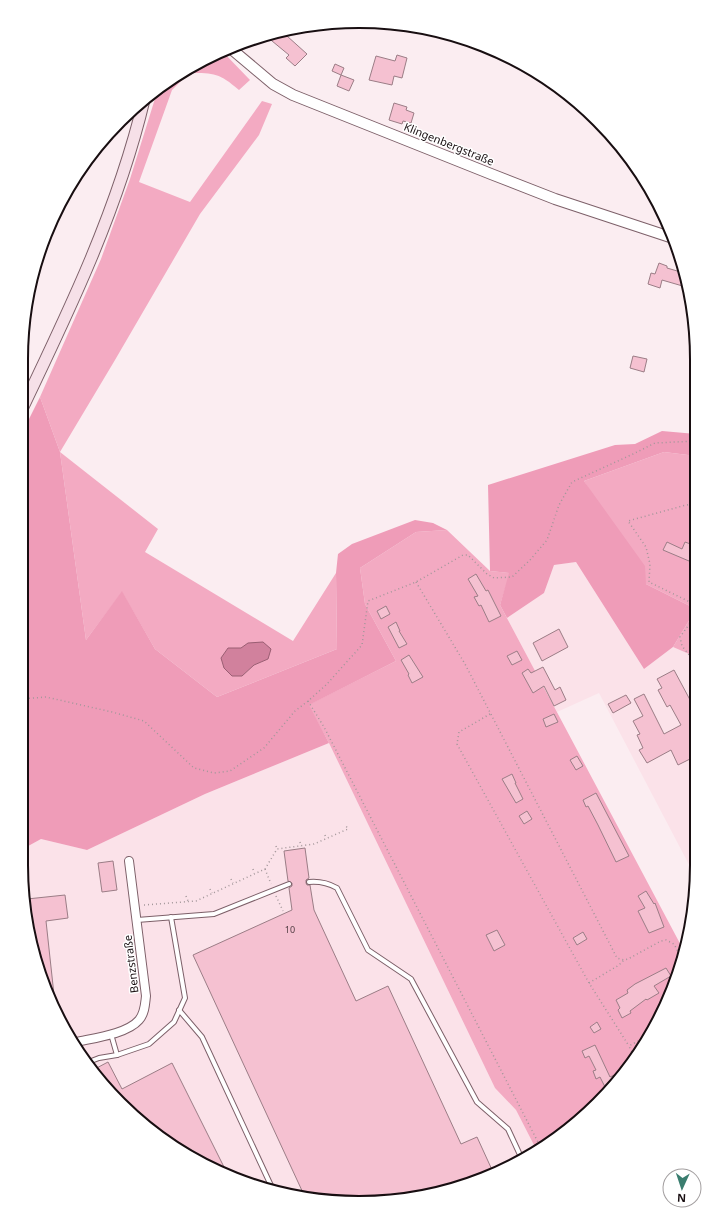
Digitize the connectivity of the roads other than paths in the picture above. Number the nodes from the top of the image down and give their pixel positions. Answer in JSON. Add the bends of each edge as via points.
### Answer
{"nodes":[{"id":1,"x":235,"y":52,"type":"edge"},
{"id":2,"x":141,"y":110,"type":"edge"},
{"id":3,"x":666,"y":236,"type":"edge"},
{"id":4,"x":28,"y":396,"type":"edge"},
{"id":5,"x":129,"y":861,"type":"dead end"},
{"id":6,"x":310,"y":882,"type":"dead end"},
{"id":7,"x":289,"y":884,"type":"dead end"},
{"id":8,"x":171,"y":917,"type":"junction"},
{"id":9,"x":137,"y":920,"type":"junction"},
{"id":10,"x":179,"y":1010,"type":"junction"},
{"id":11,"x":110,"y":1034,"type":"junction"},
{"id":12,"x":79,"y":1041,"type":"edge"},
{"id":13,"x":117,"y":1055,"type":"junction"},
{"id":14,"x":92,"y":1061,"type":"edge"},
{"id":15,"x":520,"y":1154,"type":"edge"},
{"id":16,"x":270,"y":1184,"type":"edge"}],
"edges":[{"from":1,"to":3,"type":"street","name":"Klingenbergstraße","via":[[273,84],[293,95],[548,196]]},
{"from":2,"to":4,"type":"main road","via":[[118,192],[98,245]]},
{"from":5,"to":9,"type":"street","name":"Benzstraße"},
{"from":6,"to":15,"type":"lane","via":[[328,883],[337,888],[368,950],[410,979],[477,1102],[508,1129]]},
{"from":7,"to":8,"type":"lane","via":[[214,914]]},
{"from":8,"to":9,"type":"lane"},
{"from":8,"to":10,"type":"lane","via":[[185,998]]},
{"from":9,"to":11,"type":"street","name":"Benzstraße","via":[[146,996],[145,1009],[139,1020],[129,1028]]},
{"from":10,"to":13,"type":"lane","via":[[174,1022],[149,1044]]},
{"from":10,"to":16,"type":"lane","via":[[202,1037]]},
{"from":11,"to":12,"type":"street","name":"Benzstraße"},
{"from":11,"to":13,"type":"lane"},
{"from":13,"to":14,"type":"lane"}]}
